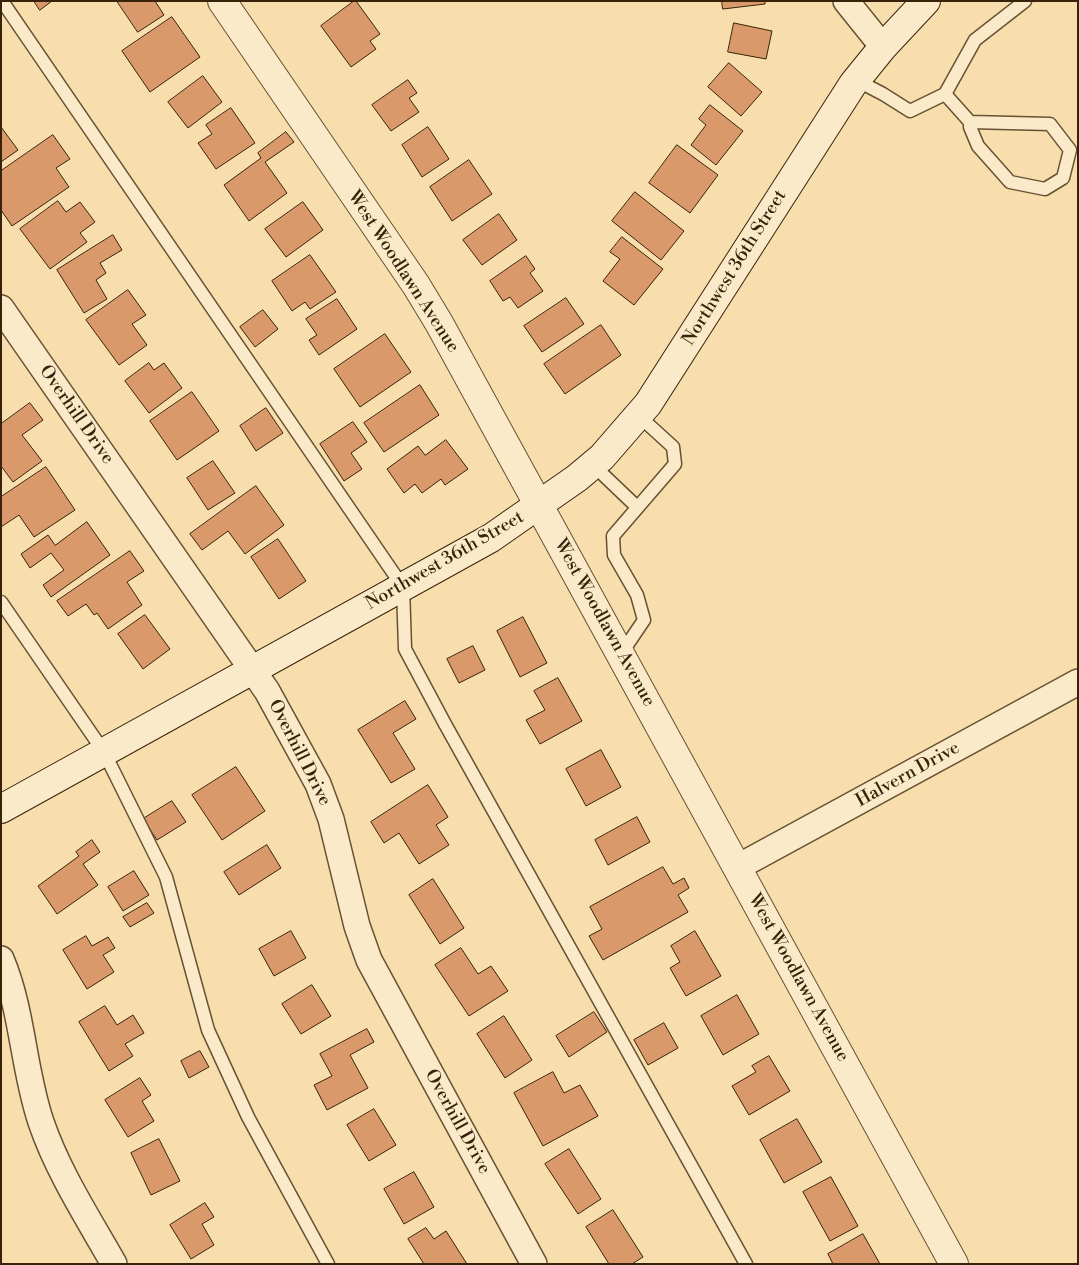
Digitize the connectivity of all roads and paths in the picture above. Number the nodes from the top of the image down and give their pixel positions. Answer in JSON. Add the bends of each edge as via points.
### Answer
{"nodes":[{"id":1,"x":2,"y":1,"type":"edge"},
{"id":2,"x":222,"y":1,"type":"edge"},
{"id":3,"x":846,"y":1,"type":"edge"},
{"id":4,"x":926,"y":1,"type":"edge"},
{"id":5,"x":1025,"y":1,"type":"edge"},
{"id":6,"x":883,"y":47,"type":"junction"},
{"id":7,"x":856,"y":80,"type":"junction"},
{"id":8,"x":945,"y":94,"type":"junction"},
{"id":9,"x":970,"y":122,"type":"junction"},
{"id":10,"x":1,"y":308,"type":"edge"},
{"id":11,"x":639,"y":416,"type":"junction"},
{"id":12,"x":593,"y":465,"type":"junction"},
{"id":13,"x":539,"y":505,"type":"junction"},
{"id":14,"x":636,"y":507,"type":"junction"},
{"id":15,"x":403,"y":586,"type":"junction"},
{"id":16,"x":1,"y":602,"type":"edge"},
{"id":17,"x":621,"y":654,"type":"junction"},
{"id":18,"x":253,"y":670,"type":"junction"},
{"id":19,"x":1078,"y":682,"type":"edge"},
{"id":20,"x":104,"y":752,"type":"junction"},
{"id":21,"x":1,"y":809,"type":"edge"},
{"id":22,"x":738,"y":868,"type":"junction"},
{"id":23,"x":1,"y":959,"type":"edge"},
{"id":24,"x":114,"y":1264,"type":"edge"},
{"id":25,"x":328,"y":1264,"type":"edge"},
{"id":26,"x":534,"y":1264,"type":"edge"},
{"id":27,"x":746,"y":1264,"type":"edge"},
{"id":28,"x":954,"y":1264,"type":"edge"}],
"edges":[{"from":1,"to":15,"type":"lane"},
{"from":2,"to":13,"type":"street","name":"West Woodlawn Avenue","via":[[440,323]]},
{"from":3,"to":6,"type":"street"},
{"from":4,"to":6,"type":"street","name":"Northwest 36th Street"},
{"from":5,"to":8,"type":"lane","via":[[975,40]]},
{"from":6,"to":7,"type":"street","name":"Northwest 36th Street"},
{"from":7,"to":8,"type":"lane","via":[[910,111]]},
{"from":7,"to":11,"type":"street","name":"Northwest 36th Street"},
{"from":8,"to":9,"type":"lane"},
{"from":9,"to":9,"type":"lane","via":[[1050,124],[1070,150],[1063,178],[1046,189],[1010,182],[978,146]]},
{"from":10,"to":18,"type":"street","name":"Overhill Drive"},
{"from":11,"to":12,"type":"street","name":"Northwest 36th Street"},
{"from":11,"to":14,"type":"lane","via":[[672,447],[675,464]]},
{"from":12,"to":13,"type":"street","name":"Northwest 36th Street"},
{"from":12,"to":14,"type":"lane"},
{"from":13,"to":15,"type":"street","name":"Northwest 36th Street","via":[[491,538]]},
{"from":13,"to":17,"type":"street","name":"West Woodlawn Avenue"},
{"from":14,"to":17,"type":"lane","via":[[613,536],[614,554],[637,595],[644,620]]},
{"from":15,"to":18,"type":"street","name":"Northwest 36th Street"},
{"from":15,"to":27,"type":"lane","via":[[405,648]]},
{"from":16,"to":20,"type":"lane"},
{"from":17,"to":22,"type":"street","name":"West Woodlawn Avenue"},
{"from":18,"to":20,"type":"street","name":"Northwest 36th Street"},
{"from":18,"to":26,"type":"street","name":"Overhill Drive","via":[[318,784],[331,819],[357,926],[369,960]]},
{"from":19,"to":22,"type":"street","name":"Halvern Drive"},
{"from":20,"to":21,"type":"street","name":"Northwest 36th Street"},
{"from":20,"to":25,"type":"lane","via":[[166,877],[208,1030],[248,1118]]},
{"from":22,"to":28,"type":"street","name":"West Woodlawn Avenue"},
{"from":23,"to":24,"type":"street","via":[[16,1007],[41,1122],[56,1158]]}]}
